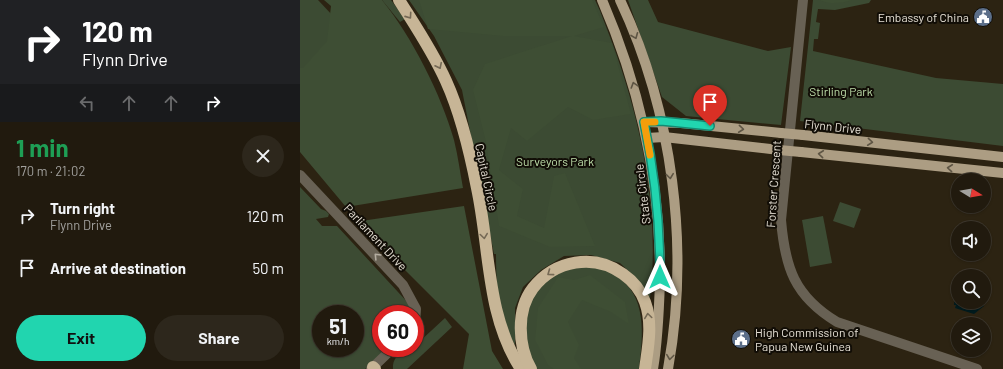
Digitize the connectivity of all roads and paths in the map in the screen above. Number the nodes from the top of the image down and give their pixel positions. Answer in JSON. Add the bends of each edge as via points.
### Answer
{"nodes":[{"id":1,"x":399,"y":0,"type":"edge"},
{"id":2,"x":602,"y":0,"type":"edge"},
{"id":3,"x":620,"y":0,"type":"edge"},
{"id":4,"x":803,"y":0,"type":"edge"},
{"id":5,"x":661,"y":121,"type":"junction"},
{"id":6,"x":644,"y":122,"type":"junction"},
{"id":7,"x":664,"y":137,"type":"junction"},
{"id":8,"x":647,"y":138,"type":"junction"},
{"id":9,"x":1003,"y":156,"type":"edge"},
{"id":10,"x":1003,"y":173,"type":"edge"},
{"id":11,"x":300,"y":175,"type":"edge"},
{"id":12,"x":414,"y":305,"type":"edge"},
{"id":13,"x":384,"y":357,"type":"edge"},
{"id":14,"x":373,"y":368,"type":"edge"},
{"id":15,"x":521,"y":369,"type":"edge"},
{"id":16,"x":530,"y":369,"type":"edge"},
{"id":17,"x":645,"y":369,"type":"edge"},
{"id":18,"x":653,"y":369,"type":"edge"},
{"id":19,"x":668,"y":369,"type":"edge"},
{"id":20,"x":977,"y":369,"type":"edge"}],
"edges":[{"from":1,"to":15,"type":"highway","name":"Capital Circle","one_way":true,"via":[[420,32],[457,107],[479,197],[494,298],[503,333]]},
{"from":6,"to":2,"type":"main road","name":"State Circle","one_way":true,"via":[[629,69]]},
{"from":3,"to":5,"type":"main road","one_way":true,"via":[[639,46]]},
{"from":4,"to":20,"type":"street","name":"Forster Crescent","via":[[782,207],[782,237],[789,269],[814,306],[837,322]]},
{"from":5,"to":6,"type":"main road","name":"Flynn Drive"},
{"from":5,"to":7,"type":"main road"},
{"from":5,"to":9,"type":"main road","name":"Flynn Drive","one_way":true,"bridge":true},
{"from":6,"to":8,"type":"main road","name":"State Circle"},
{"from":7,"to":8,"type":"main road"},
{"from":10,"to":7,"type":"main road","one_way":true,"bridge":true},
{"from":7,"to":19,"type":"main road","one_way":true,"via":[[674,203],[676,263],[674,324]]},
{"from":8,"to":18,"type":"main road","name":"State Circle","via":[[655,184],[660,247],[659,321]]},
{"from":12,"to":11,"type":"street","name":"Parliament Drive","one_way":true,"via":[[403,285]]},
{"from":13,"to":14,"type":"street"},
{"from":17,"to":16,"type":"highway","one_way":true,"via":[[649,330],[644,298],[634,283],[620,272],[603,264],[588,262],[560,266],[533,288],[525,303],[521,323],[521,340]]}]}
